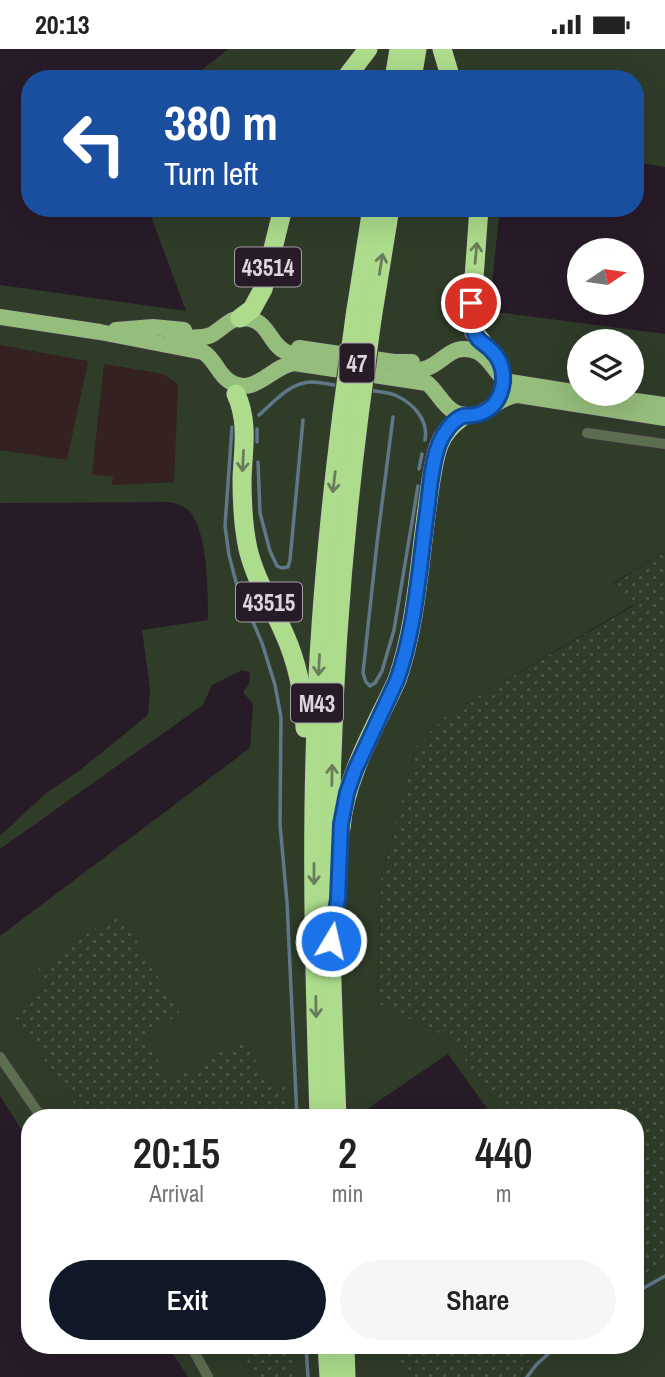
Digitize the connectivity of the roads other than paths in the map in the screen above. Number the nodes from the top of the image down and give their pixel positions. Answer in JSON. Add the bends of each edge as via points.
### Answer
{"nodes":[{"id":1,"x":368,"y":49,"type":"edge"},
{"id":2,"x":399,"y":49,"type":"edge"},
{"id":3,"x":417,"y":49,"type":"edge"},
{"id":4,"x":442,"y":49,"type":"edge"},
{"id":5,"x":352,"y":70,"type":"edge"},
{"id":6,"x":396,"y":70,"type":"edge"},
{"id":7,"x":414,"y":70,"type":"edge"},
{"id":8,"x":448,"y":70,"type":"edge"},
{"id":9,"x":281,"y":217,"type":"edge"},
{"id":10,"x":371,"y":217,"type":"edge"},
{"id":11,"x":388,"y":217,"type":"edge"},
{"id":12,"x":478,"y":217,"type":"edge"},
{"id":13,"x":246,"y":314,"type":"junction"},
{"id":14,"x":0,"y":317,"type":"edge"},
{"id":15,"x":363,"y":318,"type":"junction"},
{"id":16,"x":100,"y":331,"type":"junction"},
{"id":17,"x":212,"y":334,"type":"junction"},
{"id":18,"x":482,"y":342,"type":"junction"},
{"id":19,"x":207,"y":359,"type":"junction"},
{"id":20,"x":503,"y":375,"type":"junction"},
{"id":21,"x":567,"y":389,"type":"edge"},
{"id":22,"x":236,"y":394,"type":"junction"},
{"id":23,"x":567,"y":401,"type":"edge"},
{"id":24,"x":644,"y":403,"type":"edge"},
{"id":25,"x":501,"y":405,"type":"junction"},
{"id":26,"x":665,"y":405,"type":"edge"},
{"id":27,"x":623,"y":406,"type":"edge"},
{"id":28,"x":350,"y":415,"type":"junction"},
{"id":29,"x":665,"y":418,"type":"edge"},
{"id":30,"x":458,"y":420,"type":"junction"},
{"id":31,"x":587,"y":433,"type":"dead end"},
{"id":32,"x":665,"y":444,"type":"edge"},
{"id":33,"x":314,"y":809,"type":"junction"},
{"id":34,"x":331,"y":941,"type":"junction"},
{"id":35,"x":0,"y":1057,"type":"edge"},
{"id":36,"x":36,"y":1109,"type":"edge"},
{"id":37,"x":319,"y":1109,"type":"edge"},
{"id":38,"x":337,"y":1109,"type":"edge"},
{"id":39,"x":195,"y":1354,"type":"edge"},
{"id":40,"x":327,"y":1354,"type":"edge"},
{"id":41,"x":345,"y":1354,"type":"edge"},
{"id":42,"x":208,"y":1377,"type":"edge"},
{"id":43,"x":328,"y":1377,"type":"edge"},
{"id":44,"x":346,"y":1377,"type":"edge"}],
"edges":[{"from":1,"to":5,"type":"highway"},
{"from":2,"to":6,"type":"highway"},
{"from":3,"to":7,"type":"highway"},
{"from":4,"to":8,"type":"highway"},
{"from":9,"to":13,"type":"highway","number":"43514","via":[[263,289]]},
{"from":10,"to":15,"type":"highway","number":"M43"},
{"from":15,"to":11,"type":"highway","number":"M43","one_way":true},
{"from":18,"to":12,"type":"highway","one_way":true,"via":[[471,320]]},
{"from":13,"to":16,"type":"main road","via":[[242,309],[229,312],[195,330]]},
{"from":13,"to":17,"type":"main road"},
{"from":13,"to":18,"type":"main road","number":"47","via":[[264,315],[292,345],[394,362],[419,362],[451,342]]},
{"from":13,"to":20,"type":"main road","number":"47","via":[[286,353],[414,371],[466,349],[484,355]]},
{"from":14,"to":16,"type":"main road"},
{"from":15,"to":28,"type":"highway","number":"M43","bridge":true},
{"from":16,"to":17,"type":"main road","via":[[190,338]]},
{"from":16,"to":19,"type":"main road","via":[[151,348]]},
{"from":17,"to":19,"type":"main road"},
{"from":18,"to":20,"type":"main road","via":[[495,353]]},
{"from":19,"to":22,"type":"main road","via":[[214,379]]},
{"from":19,"to":30,"type":"main road","number":"47","via":[[237,385],[263,380],[279,367],[294,363],[419,381],[434,389]]},
{"from":20,"to":21,"type":"main road","via":[[510,382]]},
{"from":20,"to":25,"type":"main road"},
{"from":22,"to":30,"type":"main road","number":"47","via":[[255,394],[292,372],[311,372],[418,388],[437,410]]},
{"from":22,"to":33,"type":"highway","number":"43515","one_way":true,"via":[[245,421],[243,519],[248,549],[295,659]]},
{"from":23,"to":25,"type":"main road"},
{"from":24,"to":26,"type":"main road"},
{"from":25,"to":30,"type":"main road","via":[[489,420],[478,424],[465,426]]},
{"from":27,"to":29,"type":"main road"},
{"from":28,"to":33,"type":"highway","number":"M43","one_way":true,"via":[[331,505]]},
{"from":34,"to":28,"type":"highway","number":"M43","one_way":true,"via":[[334,713],[350,486]]},
{"from":30,"to":34,"type":"highway","via":[[438,448],[402,665],[347,793]]},
{"from":31,"to":32,"type":"street"},
{"from":33,"to":37,"type":"highway","number":"M43","one_way":true},
{"from":34,"to":38,"type":"highway","number":"M43"},
{"from":35,"to":36,"type":"street"},
{"from":39,"to":42,"type":"street"},
{"from":40,"to":43,"type":"highway"},
{"from":41,"to":44,"type":"highway"}]}
